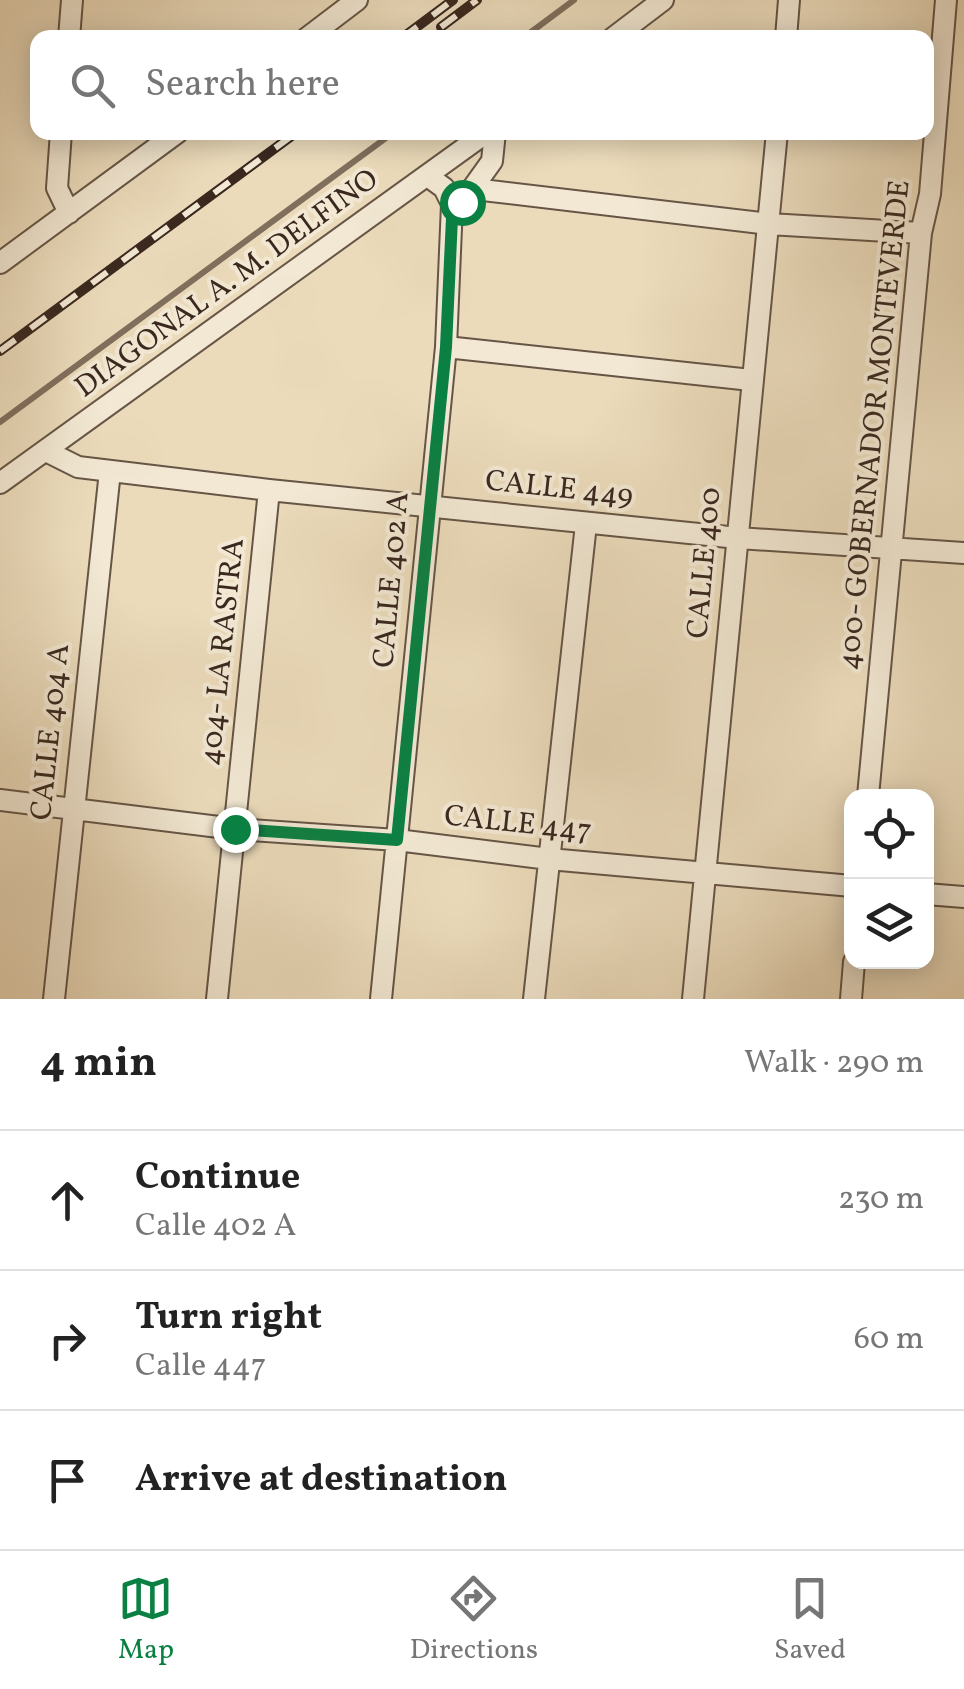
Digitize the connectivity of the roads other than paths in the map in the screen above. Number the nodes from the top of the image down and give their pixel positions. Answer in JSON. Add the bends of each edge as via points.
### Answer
{"nodes":[{"id":1,"x":72,"y":0,"type":"edge"},
{"id":2,"x":357,"y":0,"type":"edge"},
{"id":3,"x":663,"y":0,"type":"edge"},
{"id":4,"x":790,"y":0,"type":"edge"},
{"id":5,"x":946,"y":0,"type":"edge"},
{"id":6,"x":70,"y":30,"type":"edge"},
{"id":7,"x":317,"y":30,"type":"edge"},
{"id":8,"x":624,"y":30,"type":"edge"},
{"id":9,"x":787,"y":30,"type":"edge"},
{"id":10,"x":61,"y":140,"type":"edge"},
{"id":11,"x":167,"y":140,"type":"edge"},
{"id":12,"x":476,"y":140,"type":"edge"},
{"id":13,"x":494,"y":140,"type":"edge"},
{"id":14,"x":776,"y":140,"type":"edge"},
{"id":15,"x":429,"y":176,"type":"junction"},
{"id":16,"x":474,"y":188,"type":"junction"},
{"id":17,"x":69,"y":213,"type":"junction"},
{"id":18,"x":452,"y":218,"type":"junction"},
{"id":19,"x":768,"y":224,"type":"junction"},
{"id":20,"x":921,"y":232,"type":"junction"},
{"id":21,"x":0,"y":262,"type":"edge"},
{"id":22,"x":446,"y":347,"type":"junction"},
{"id":23,"x":751,"y":380,"type":"junction"},
{"id":24,"x":46,"y":451,"type":"junction"},
{"id":25,"x":110,"y":471,"type":"junction"},
{"id":26,"x":0,"y":483,"type":"edge"},
{"id":27,"x":269,"y":490,"type":"junction"},
{"id":28,"x":429,"y":505,"type":"junction"},
{"id":29,"x":586,"y":524,"type":"junction"},
{"id":30,"x":738,"y":538,"type":"junction"},
{"id":31,"x":890,"y":547,"type":"junction"},
{"id":32,"x":964,"y":553,"type":"edge"},
{"id":33,"x":869,"y":789,"type":"edge"},
{"id":34,"x":0,"y":800,"type":"edge"},
{"id":35,"x":73,"y":808,"type":"junction"},
{"id":36,"x":235,"y":829,"type":"junction"},
{"id":37,"x":397,"y":840,"type":"junction"},
{"id":38,"x":549,"y":859,"type":"junction"},
{"id":39,"x":706,"y":872,"type":"junction"},
{"id":40,"x":844,"y":885,"type":"edge"},
{"id":41,"x":934,"y":895,"type":"edge"},
{"id":42,"x":964,"y":897,"type":"edge"},
{"id":43,"x":853,"y":969,"type":"edge"},
{"id":44,"x":54,"y":999,"type":"edge"},
{"id":45,"x":217,"y":999,"type":"edge"},
{"id":46,"x":381,"y":999,"type":"edge"},
{"id":47,"x":534,"y":999,"type":"edge"},
{"id":48,"x":692,"y":999,"type":"edge"},
{"id":49,"x":851,"y":999,"type":"edge"}],
"edges":[{"from":1,"to":6,"type":"street"},
{"from":2,"to":7,"type":"street"},
{"from":3,"to":8,"type":"street"},
{"from":4,"to":9,"type":"street"},
{"from":5,"to":20,"type":"street","name":"400- GOBERNADOR MONTEVERDE"},
{"from":10,"to":17,"type":"street","via":[[57,188]]},
{"from":11,"to":17,"type":"street"},
{"from":12,"to":15,"type":"street","name":"DIAGONAL A. M. DELFINO"},
{"from":13,"to":16,"type":"street","via":[[492,161]]},
{"from":14,"to":19,"type":"street","name":"CALLE 400"},
{"from":15,"to":18,"type":"street","via":[[444,188]]},
{"from":15,"to":24,"type":"street","name":"DIAGONAL A. M. DELFINO"},
{"from":16,"to":18,"type":"street"},
{"from":16,"to":19,"type":"street"},
{"from":17,"to":21,"type":"street"},
{"from":18,"to":22,"type":"street","name":"CALLE 402 A"},
{"from":19,"to":20,"type":"street"},
{"from":19,"to":23,"type":"street","name":"CALLE 400"},
{"from":20,"to":31,"type":"street","name":"400- GOBERNADOR MONTEVERDE"},
{"from":22,"to":23,"type":"street"},
{"from":22,"to":28,"type":"street","name":"CALLE 402 A"},
{"from":23,"to":30,"type":"street","name":"CALLE 400"},
{"from":24,"to":25,"type":"street","name":"CALLE 449","via":[[78,467]]},
{"from":24,"to":26,"type":"street","name":"DIAGONAL A. M. DELFINO"},
{"from":25,"to":27,"type":"street","name":"CALLE 449"},
{"from":25,"to":35,"type":"street","name":"CALLE 404 A"},
{"from":27,"to":28,"type":"street","name":"CALLE 449"},
{"from":27,"to":36,"type":"street","name":"404- LA RASTRA"},
{"from":28,"to":29,"type":"street","name":"CALLE 449"},
{"from":28,"to":37,"type":"street","name":"CALLE 402 A"},
{"from":29,"to":30,"type":"street","name":"CALLE 449"},
{"from":29,"to":38,"type":"street"},
{"from":30,"to":31,"type":"street","name":"CALLE 449"},
{"from":30,"to":39,"type":"street","name":"CALLE 400"},
{"from":31,"to":32,"type":"street","name":"CALLE 449"},
{"from":31,"to":33,"type":"street","name":"400- GOBERNADOR MONTEVERDE"},
{"from":34,"to":35,"type":"street","name":"CALLE 447"},
{"from":35,"to":36,"type":"street","name":"CALLE 447"},
{"from":35,"to":44,"type":"street","name":"CALLE 404 A"},
{"from":36,"to":37,"type":"street","name":"CALLE 447"},
{"from":36,"to":45,"type":"street","name":"404- LA RASTRA"},
{"from":37,"to":38,"type":"street","name":"CALLE 447"},
{"from":37,"to":46,"type":"street","name":"CALLE 402 A"},
{"from":38,"to":39,"type":"street","name":"CALLE 447"},
{"from":38,"to":47,"type":"street"},
{"from":39,"to":40,"type":"street","name":"CALLE 447"},
{"from":39,"to":48,"type":"street","name":"CALLE 400"},
{"from":41,"to":42,"type":"street"},
{"from":43,"to":49,"type":"street"}]}
